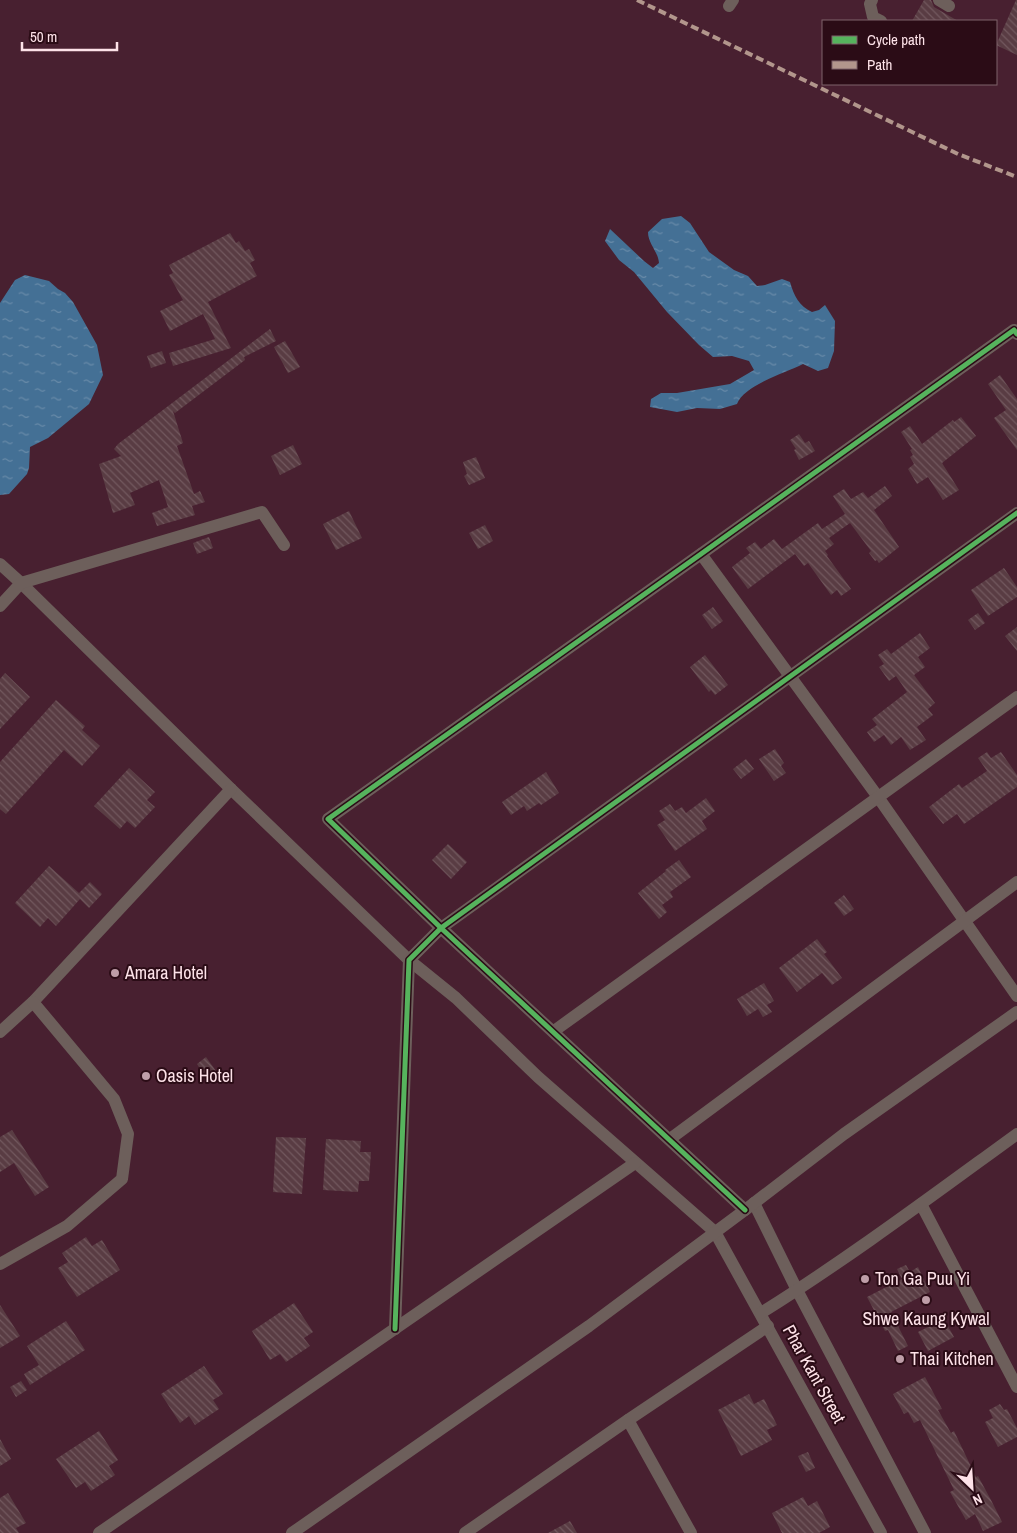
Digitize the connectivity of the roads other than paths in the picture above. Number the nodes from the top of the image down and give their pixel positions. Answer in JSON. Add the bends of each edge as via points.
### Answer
{"nodes":[{"id":1,"x":872,"y":0,"type":"edge"},
{"id":2,"x":879,"y":20,"type":"edge"},
{"id":3,"x":1017,"y":334,"type":"edge"},
{"id":4,"x":1017,"y":513,"type":"edge"},
{"id":5,"x":284,"y":545,"type":"dead end"},
{"id":6,"x":701,"y":554,"type":"junction"},
{"id":7,"x":0,"y":564,"type":"edge"},
{"id":8,"x":21,"y":583,"type":"junction"},
{"id":9,"x":0,"y":606,"type":"edge"},
{"id":10,"x":788,"y":677,"type":"junction"},
{"id":11,"x":1017,"y":697,"type":"edge"},
{"id":12,"x":231,"y":789,"type":"junction"},
{"id":13,"x":878,"y":797,"type":"junction"},
{"id":14,"x":1017,"y":882,"type":"edge"},
{"id":15,"x":965,"y":919,"type":"junction"},
{"id":16,"x":441,"y":928,"type":"junction"},
{"id":17,"x":409,"y":960,"type":"junction"},
{"id":18,"x":1017,"y":996,"type":"edge"},
{"id":19,"x":33,"y":1002,"type":"junction"},
{"id":20,"x":1017,"y":1012,"type":"edge"},
{"id":21,"x":554,"y":1031,"type":"junction"},
{"id":22,"x":0,"y":1032,"type":"edge"},
{"id":23,"x":1017,"y":1134,"type":"edge"},
{"id":24,"x":670,"y":1139,"type":"junction"},
{"id":25,"x":635,"y":1163,"type":"junction"},
{"id":26,"x":921,"y":1204,"type":"junction"},
{"id":27,"x":750,"y":1207,"type":"junction"},
{"id":28,"x":716,"y":1232,"type":"junction"},
{"id":29,"x":0,"y":1264,"type":"edge"},
{"id":30,"x":797,"y":1290,"type":"junction"},
{"id":31,"x":761,"y":1312,"type":"junction"},
{"id":32,"x":768,"y":1326,"type":"junction"},
{"id":33,"x":395,"y":1328,"type":"junction"},
{"id":34,"x":1017,"y":1387,"type":"edge"},
{"id":35,"x":628,"y":1420,"type":"junction"},
{"id":36,"x":480,"y":1529,"type":"edge"},
{"id":37,"x":99,"y":1533,"type":"edge"},
{"id":38,"x":292,"y":1533,"type":"edge"},
{"id":39,"x":465,"y":1533,"type":"edge"},
{"id":40,"x":691,"y":1533,"type":"edge"},
{"id":41,"x":881,"y":1533,"type":"edge"},
{"id":42,"x":926,"y":1533,"type":"edge"}],
"edges":[{"from":1,"to":2,"type":"street","via":[[873,17]]},
{"from":3,"to":6,"type":"street","via":[[1014,330]]},
{"from":4,"to":10,"type":"street"},
{"from":5,"to":8,"type":"street","via":[[262,512]]},
{"from":6,"to":10,"type":"street"},
{"from":6,"to":16,"type":"street","via":[[328,818]]},
{"from":7,"to":8,"type":"street"},
{"from":8,"to":9,"type":"street"},
{"from":8,"to":12,"type":"street"},
{"from":10,"to":13,"type":"street"},
{"from":10,"to":16,"type":"street"},
{"from":11,"to":13,"type":"street"},
{"from":12,"to":17,"type":"street"},
{"from":12,"to":19,"type":"street"},
{"from":13,"to":15,"type":"street"},
{"from":13,"to":21,"type":"street"},
{"from":14,"to":15,"type":"street"},
{"from":15,"to":18,"type":"street"},
{"from":15,"to":24,"type":"street"},
{"from":16,"to":17,"type":"street"},
{"from":16,"to":21,"type":"street"},
{"from":17,"to":25,"type":"street","via":[[456,998],[538,1077]]},
{"from":17,"to":33,"type":"street"},
{"from":19,"to":22,"type":"street"},
{"from":19,"to":29,"type":"street","via":[[114,1099],[128,1134],[122,1180],[67,1226]]},
{"from":20,"to":27,"type":"street","via":[[844,1134]]},
{"from":21,"to":24,"type":"street"},
{"from":23,"to":26,"type":"street"},
{"from":24,"to":27,"type":"street"},
{"from":25,"to":28,"type":"street"},
{"from":25,"to":33,"type":"street"},
{"from":26,"to":30,"type":"street"},
{"from":26,"to":34,"type":"street"},
{"from":27,"to":28,"type":"street"},
{"from":27,"to":30,"type":"street"},
{"from":28,"to":31,"type":"street","name":"Phar Kant Street"},
{"from":28,"to":38,"type":"street","via":[[588,1326]]},
{"from":30,"to":31,"type":"street"},
{"from":30,"to":42,"type":"street"},
{"from":31,"to":32,"type":"street","name":"Phar Kant Street"},
{"from":32,"to":35,"type":"street"},
{"from":32,"to":41,"type":"street","name":"Phar Kant Street"},
{"from":33,"to":37,"type":"street"},
{"from":35,"to":36,"type":"street"},
{"from":35,"to":40,"type":"street"},
{"from":36,"to":39,"type":"street"}]}
